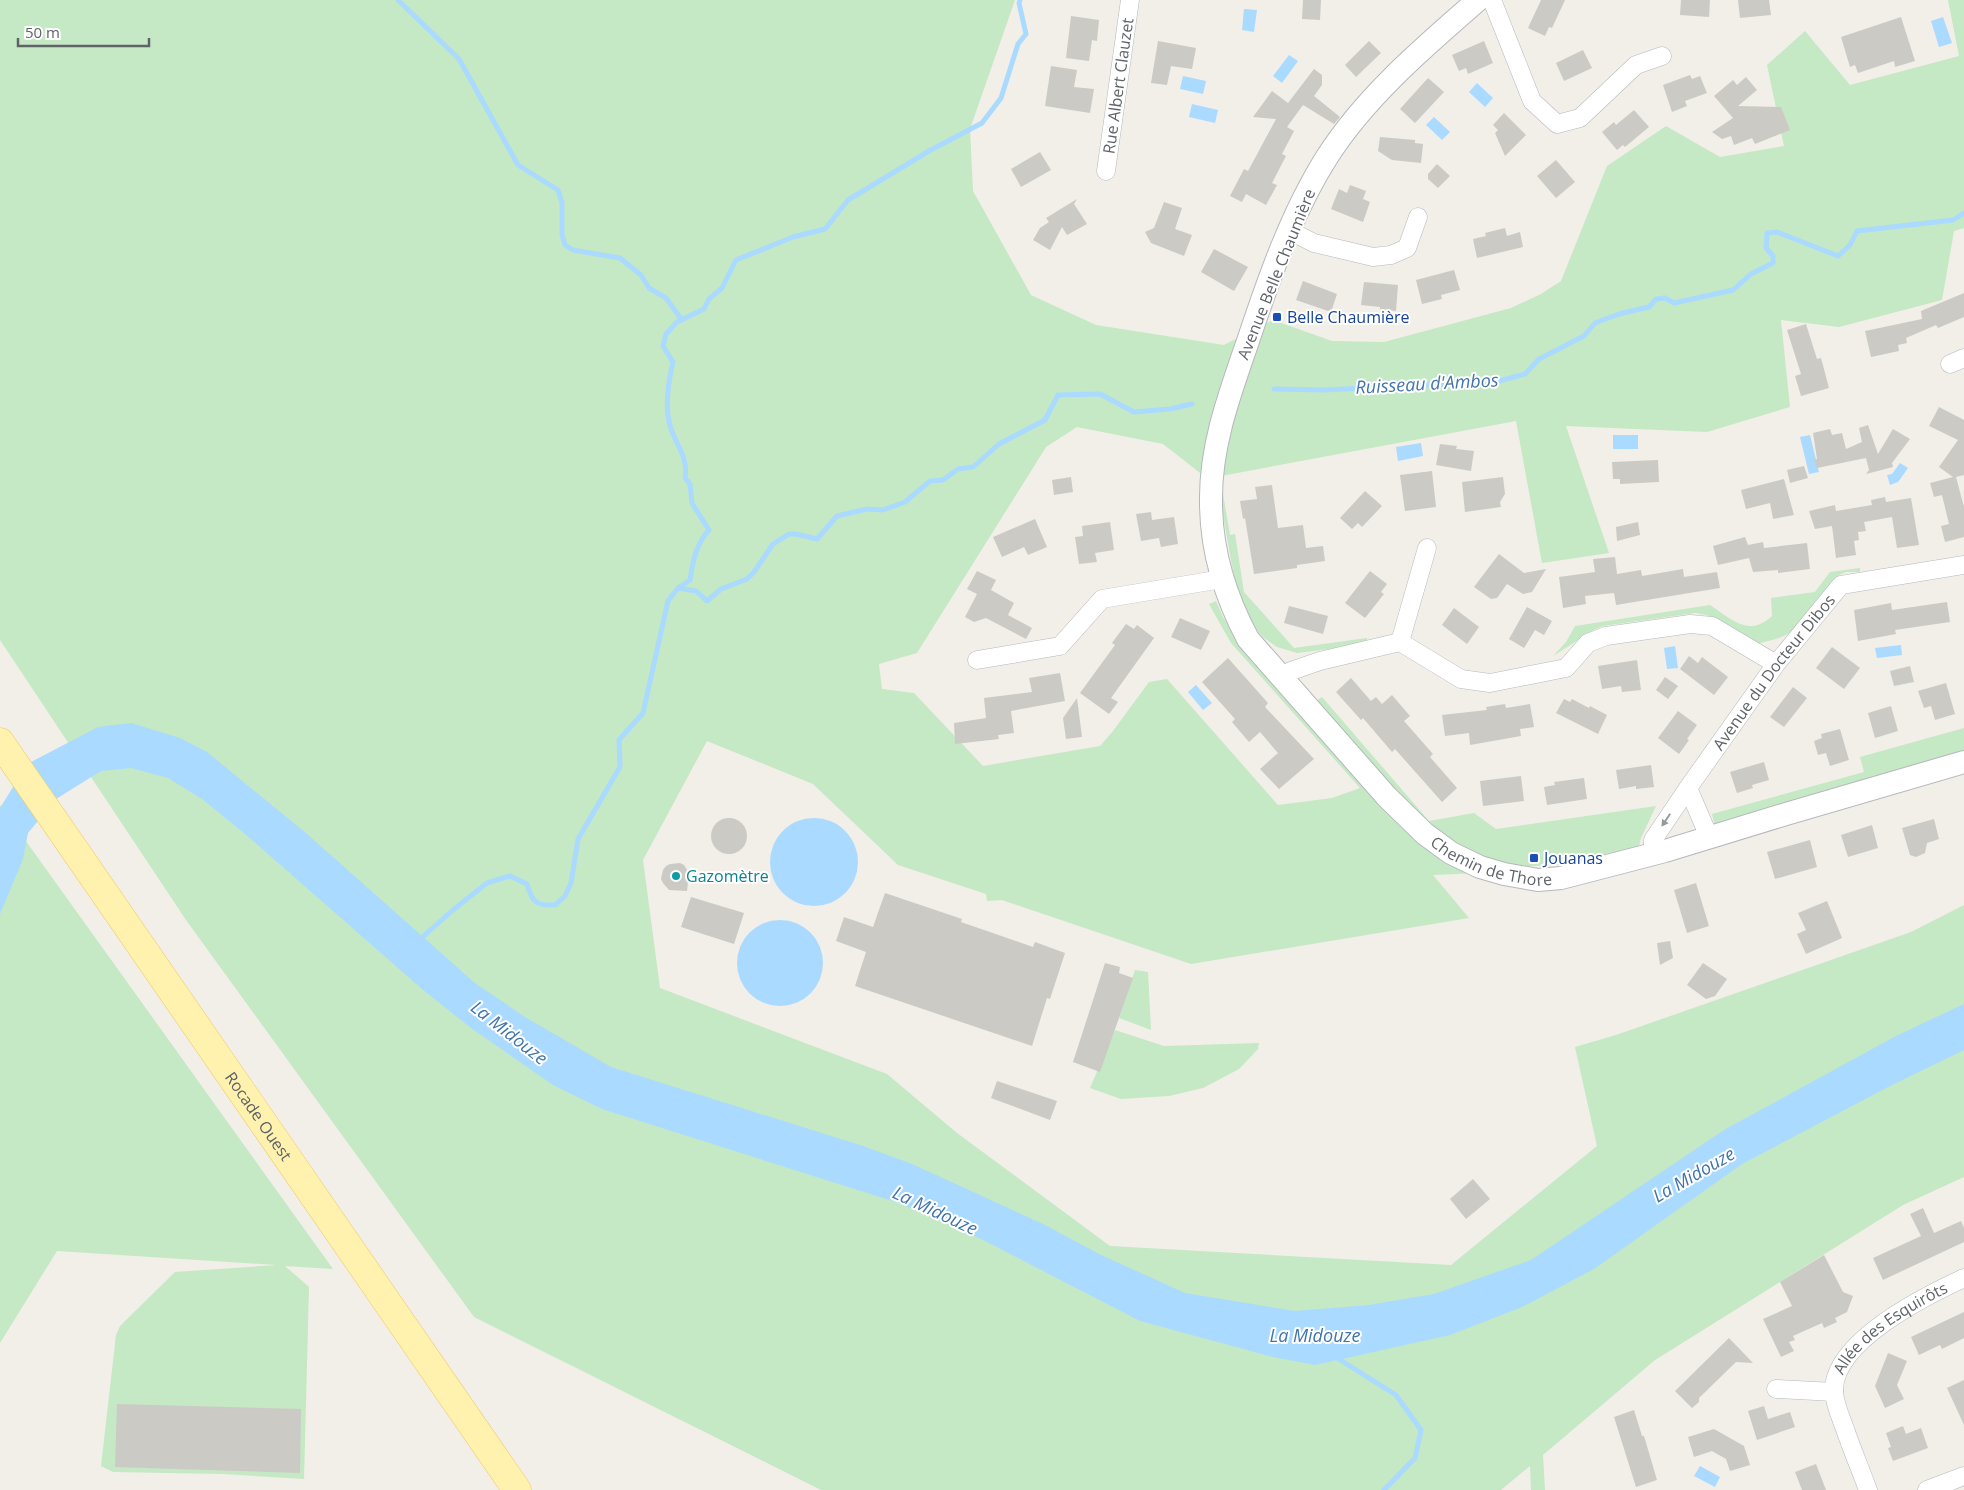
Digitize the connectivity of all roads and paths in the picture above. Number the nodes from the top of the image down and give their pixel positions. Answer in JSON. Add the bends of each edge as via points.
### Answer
{"nodes":[{"id":1,"x":1130,"y":0,"type":"edge"},
{"id":2,"x":1478,"y":0,"type":"edge"},
{"id":3,"x":1492,"y":0,"type":"edge"},
{"id":4,"x":1662,"y":56,"type":"dead end"},
{"id":5,"x":1106,"y":171,"type":"dead end"},
{"id":6,"x":1418,"y":217,"type":"dead end"},
{"id":7,"x":1290,"y":230,"type":"junction"},
{"id":8,"x":1427,"y":548,"type":"dead end"},
{"id":9,"x":1964,"y":565,"type":"edge"},
{"id":10,"x":1222,"y":579,"type":"junction"},
{"id":11,"x":1400,"y":642,"type":"junction"},
{"id":12,"x":976,"y":660,"type":"dead end"},
{"id":13,"x":1776,"y":664,"type":"junction"},
{"id":14,"x":1282,"y":679,"type":"junction"},
{"id":15,"x":3,"y":745,"type":"edge"},
{"id":16,"x":1964,"y":762,"type":"edge"},
{"id":17,"x":1688,"y":788,"type":"junction"},
{"id":18,"x":1709,"y":837,"type":"junction"},
{"id":19,"x":1653,"y":854,"type":"junction"},
{"id":20,"x":1964,"y":1278,"type":"edge"},
{"id":21,"x":1776,"y":1389,"type":"dead end"},
{"id":22,"x":1834,"y":1392,"type":"junction"},
{"id":23,"x":1964,"y":1476,"type":"edge"},
{"id":24,"x":517,"y":1490,"type":"edge"},
{"id":25,"x":1868,"y":1490,"type":"edge"},
{"id":26,"x":1926,"y":1490,"type":"edge"}],
"edges":[{"from":1,"to":5,"type":"street","name":"Rue Albert Clauzet"},
{"from":2,"to":7,"type":"street","name":"Avenue Belle Chaumière","via":[[1423,48],[1361,112],[1327,157]]},
{"from":3,"to":4,"type":"street","via":[[1532,101],[1557,124],[1580,118],[1636,65]]},
{"from":6,"to":7,"type":"street","via":[[1407,248],[1391,255],[1374,257],[1314,243]]},
{"from":7,"to":10,"type":"street","name":"Avenue Belle Chaumière","via":[[1234,381],[1212,466],[1210,502]]},
{"from":8,"to":11,"type":"street"},
{"from":9,"to":13,"type":"street","name":"Avenue du Docteur Dibos","via":[[1842,585]]},
{"from":10,"to":12,"type":"street","via":[[1102,599],[1060,646]]},
{"from":10,"to":14,"type":"street","name":"Chemin de Thore","via":[[1248,639]]},
{"from":11,"to":13,"type":"street","via":[[1461,679],[1490,683],[1566,668],[1588,643],[1606,636],[1690,624],[1712,626]]},
{"from":11,"to":14,"type":"street","via":[[1320,661],[1291,671]]},
{"from":13,"to":17,"type":"street","name":"Avenue du Docteur Dibos"},
{"from":14,"to":19,"type":"street","name":"Chemin de Thore","via":[[1424,834],[1451,853],[1480,867],[1538,880],[1570,876]]},
{"from":15,"to":24,"type":"main road","name":"Rocade Ouest"},
{"from":16,"to":18,"type":"street","name":"Chemin de Thore"},
{"from":17,"to":18,"type":"street"},
{"from":17,"to":19,"type":"street","name":"Avenue du Docteur Dibos","one_way":true,"via":[[1653,840]]},
{"from":18,"to":19,"type":"street","name":"Chemin de Thore"},
{"from":20,"to":22,"type":"street","name":"Allée des Esquirôts","via":[[1886,1321],[1862,1339],[1836,1376]]},
{"from":21,"to":22,"type":"street","name":"Allée des Esquirôts"},
{"from":22,"to":25,"type":"street","name":"Allée des Esquirôts"},
{"from":23,"to":26,"type":"street"}]}
